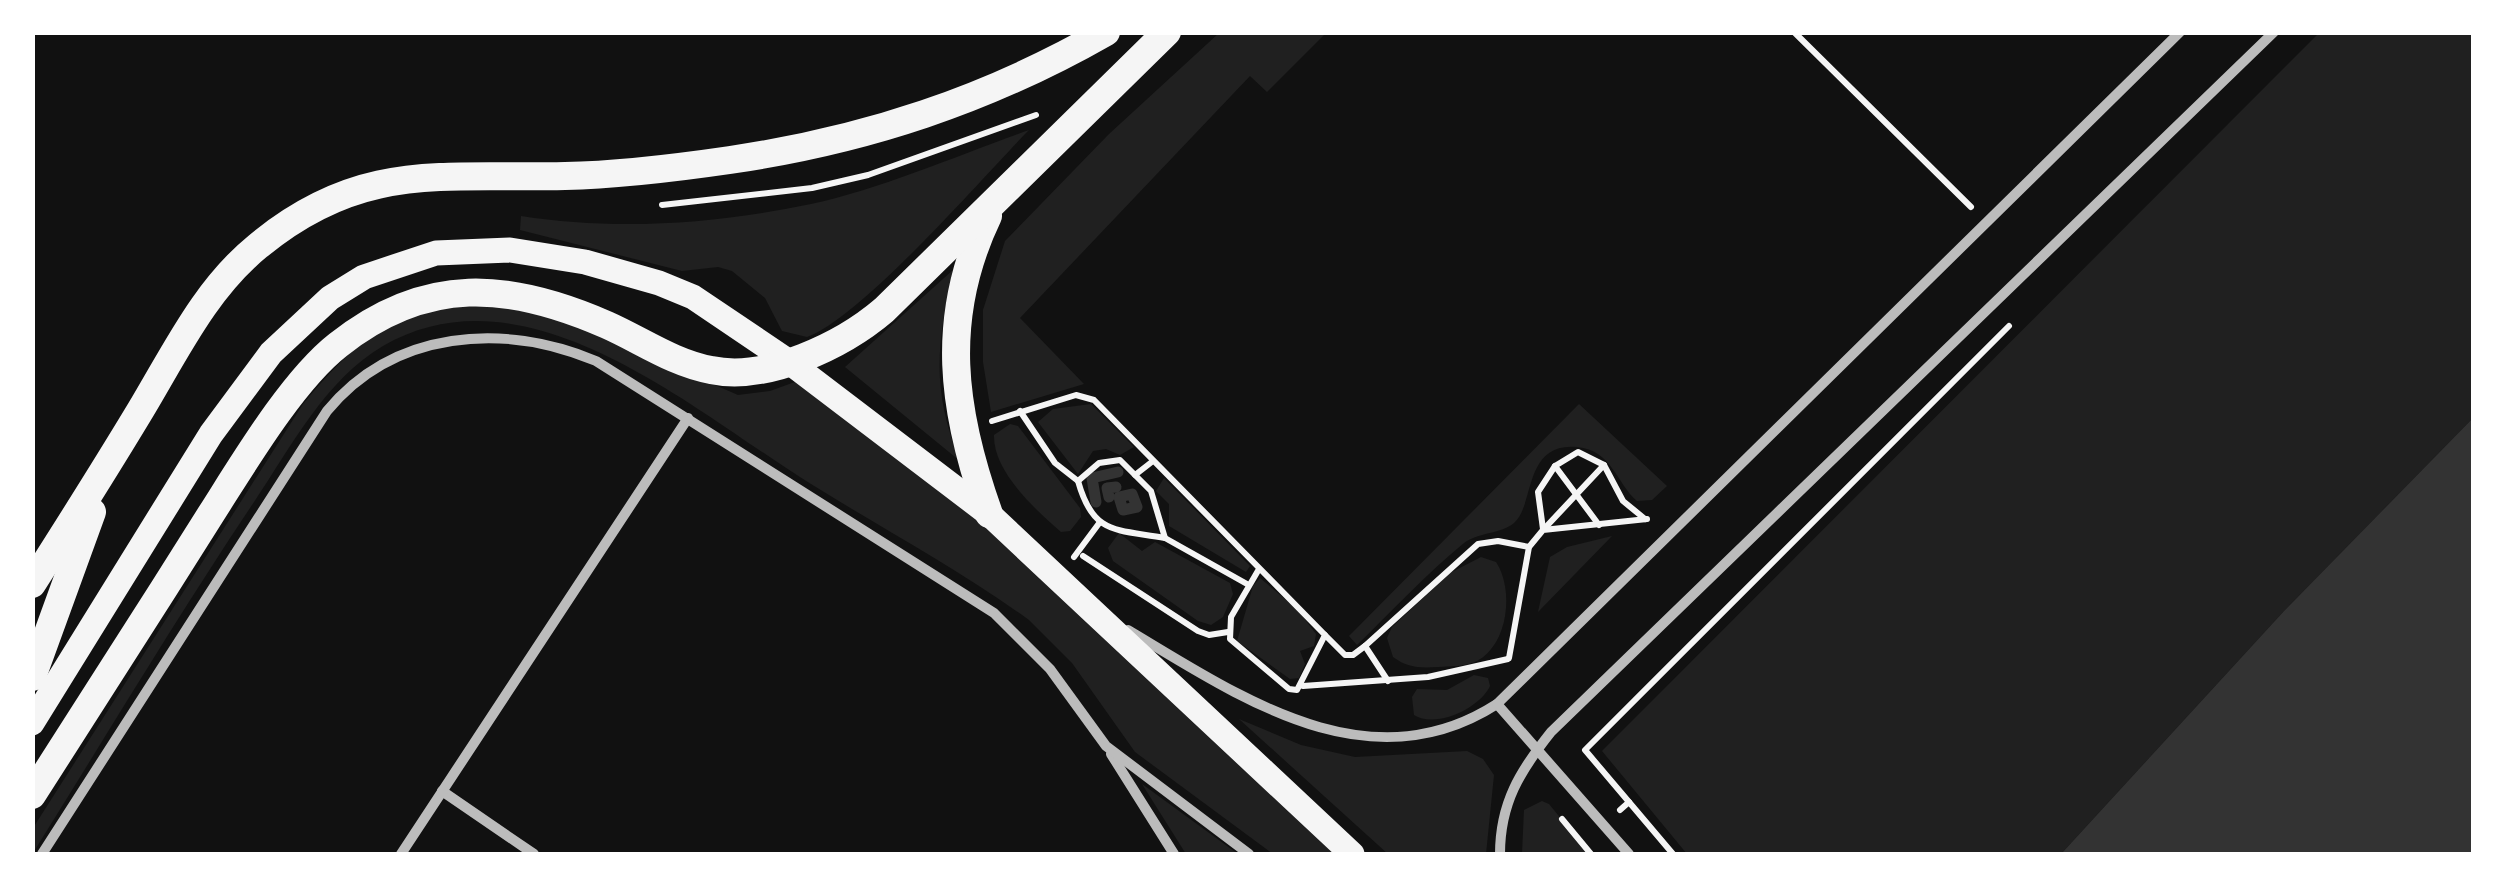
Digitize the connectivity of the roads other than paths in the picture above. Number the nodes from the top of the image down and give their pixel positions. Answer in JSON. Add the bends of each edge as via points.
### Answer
{"nodes":[{"id":1,"x":1106,"y":32,"type":"edge"},
{"id":2,"x":1166,"y":32,"type":"edge"},
{"id":3,"x":2180,"y":32,"type":"edge"},
{"id":4,"x":2274,"y":32,"type":"edge"},
{"id":5,"x":997,"y":196,"type":"junction"},
{"id":6,"x":788,"y":362,"type":"junction"},
{"id":7,"x":688,"y":418,"type":"junction"},
{"id":8,"x":108,"y":463,"type":"junction"},
{"id":9,"x":989,"y":514,"type":"junction"},
{"id":10,"x":32,"y":584,"type":"edge"},
{"id":11,"x":1100,"y":614,"type":"junction"},
{"id":12,"x":32,"y":677,"type":"edge"},
{"id":13,"x":1497,"y":704,"type":"junction"},
{"id":14,"x":32,"y":723,"type":"edge"},
{"id":15,"x":1106,"y":746,"type":"junction"},
{"id":16,"x":1536,"y":750,"type":"junction"},
{"id":17,"x":442,"y":791,"type":"junction"},
{"id":18,"x":32,"y":795,"type":"edge"},
{"id":19,"x":42,"y":854,"type":"edge"},
{"id":20,"x":400,"y":854,"type":"edge"},
{"id":21,"x":534,"y":854,"type":"edge"},
{"id":22,"x":1174,"y":854,"type":"edge"},
{"id":23,"x":1250,"y":854,"type":"edge"},
{"id":24,"x":1352,"y":854,"type":"edge"},
{"id":25,"x":1500,"y":854,"type":"edge"},
{"id":26,"x":1630,"y":854,"type":"edge"}],
"edges":[{"from":1,"to":8,"type":"highway","via":[[986,93],[892,128],[654,169],[416,177],[349,190],[286,224],[229,273]]},
{"from":2,"to":5,"type":"highway"},
{"from":3,"to":13,"type":"street"},
{"from":4,"to":16,"type":"street"},
{"from":5,"to":6,"type":"highway","via":[[859,332]]},
{"from":5,"to":9,"type":"highway","via":[[962,284],[956,350],[966,448]]},
{"from":6,"to":9,"type":"main road"},
{"from":6,"to":14,"type":"main road","via":[[694,297],[585,262],[473,250],[401,262],[364,277],[330,298],[245,384]]},
{"from":6,"to":18,"type":"highway","via":[[713,371],[534,296],[498,290],[425,298],[370,324],[312,371],[245,462]]},
{"from":7,"to":15,"type":"street","via":[[994,613],[1050,669]]},
{"from":7,"to":17,"type":"street"},
{"from":7,"to":19,"type":"street","via":[[569,350],[468,339],[419,345],[368,370],[328,410]]},
{"from":8,"to":10,"type":"highway"},
{"from":8,"to":12,"type":"highway"},
{"from":9,"to":11,"type":"main road"},
{"from":11,"to":13,"type":"street","via":[[1248,701],[1304,725],[1417,734],[1450,728]]},
{"from":11,"to":24,"type":"main road"},
{"from":13,"to":16,"type":"street"},
{"from":15,"to":22,"type":"street"},
{"from":15,"to":23,"type":"street"},
{"from":16,"to":25,"type":"street","via":[[1513,782]]},
{"from":16,"to":26,"type":"street"},
{"from":17,"to":20,"type":"street"},
{"from":17,"to":21,"type":"street"}]}
